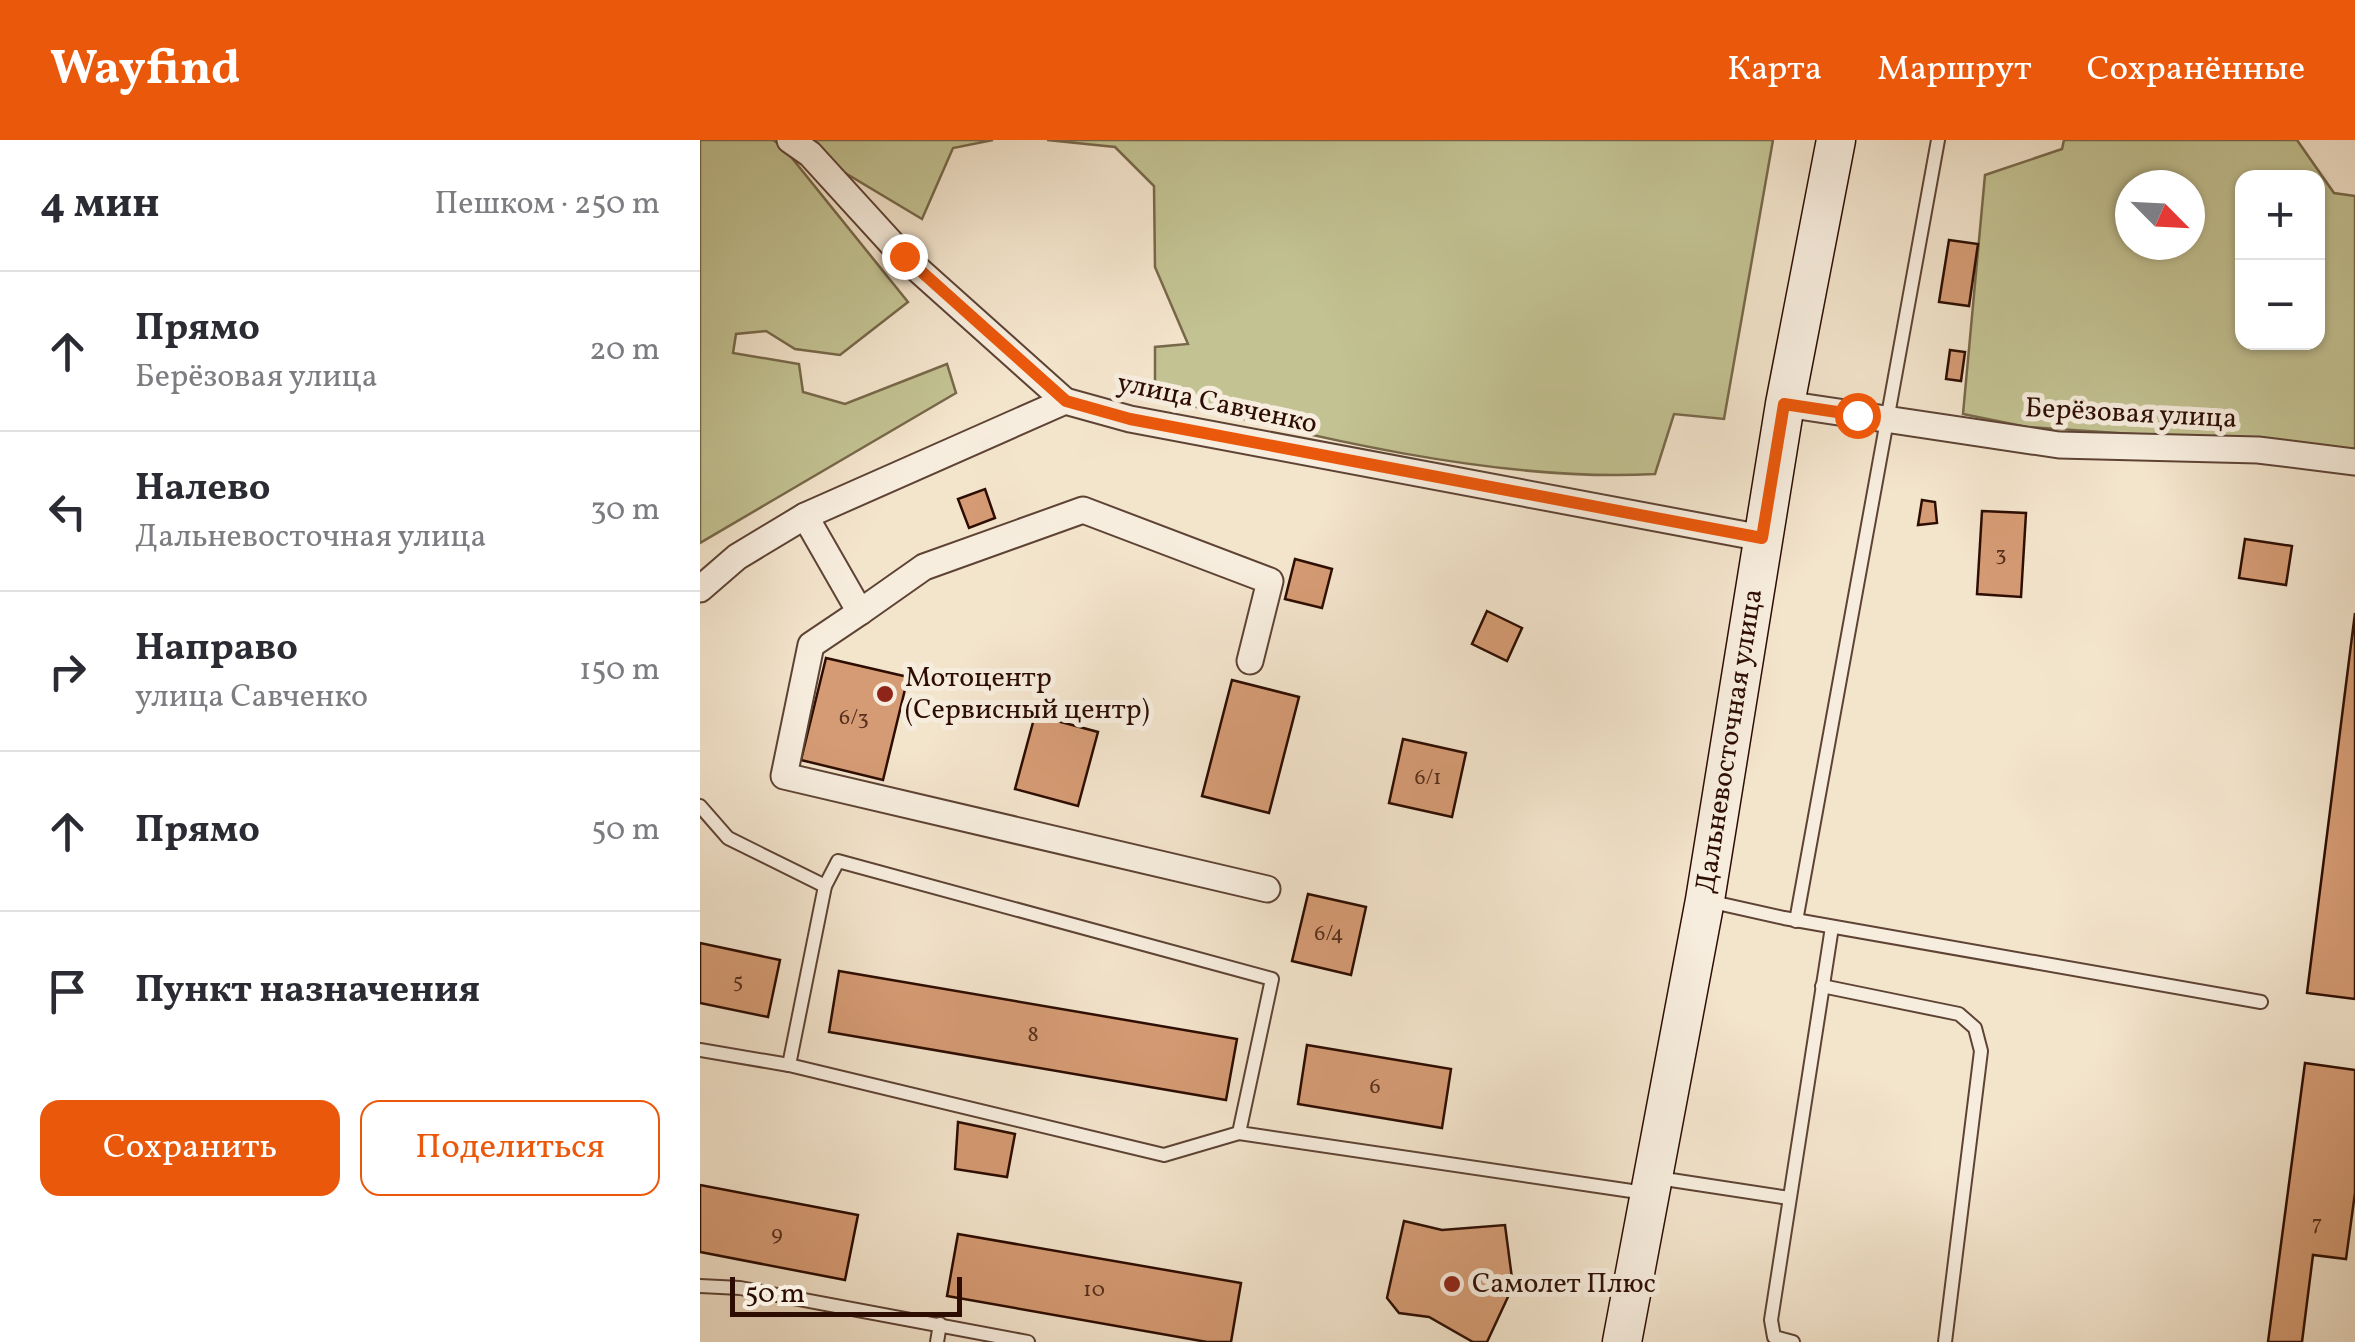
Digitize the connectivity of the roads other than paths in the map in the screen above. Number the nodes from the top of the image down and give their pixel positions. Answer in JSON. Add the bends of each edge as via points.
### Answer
{"nodes":[{"id":1,"x":790,"y":140,"type":"edge"},
{"id":2,"x":1836,"y":140,"type":"edge"},
{"id":3,"x":1938,"y":140,"type":"edge"},
{"id":4,"x":1066,"y":401,"type":"junction"},
{"id":5,"x":1784,"y":404,"type":"junction"},
{"id":6,"x":1887,"y":419,"type":"junction"},
{"id":7,"x":2355,"y":462,"type":"edge"},
{"id":8,"x":805,"y":516,"type":"junction"},
{"id":9,"x":1762,"y":538,"type":"junction"},
{"id":10,"x":700,"y":588,"type":"edge"},
{"id":11,"x":860,"y":612,"type":"junction"},
{"id":12,"x":1250,"y":660,"type":"dead end"},
{"id":13,"x":700,"y":806,"type":"edge"},
{"id":14,"x":825,"y":886,"type":"junction"},
{"id":15,"x":1268,"y":889,"type":"dead end"},
{"id":16,"x":1705,"y":900,"type":"junction"},
{"id":17,"x":1796,"y":920,"type":"junction"},
{"id":18,"x":1832,"y":927,"type":"junction"},
{"id":19,"x":1822,"y":986,"type":"junction"},
{"id":20,"x":2261,"y":1002,"type":"dead end"},
{"id":21,"x":700,"y":1050,"type":"edge"},
{"id":22,"x":789,"y":1064,"type":"junction"},
{"id":23,"x":1238,"y":1133,"type":"junction"},
{"id":24,"x":1650,"y":1185,"type":"junction"},
{"id":25,"x":1790,"y":1198,"type":"junction"},
{"id":26,"x":700,"y":1286,"type":"edge"},
{"id":27,"x":940,"y":1324,"type":"junction"},
{"id":28,"x":937,"y":1342,"type":"edge"},
{"id":29,"x":1028,"y":1342,"type":"edge"},
{"id":30,"x":1622,"y":1342,"type":"edge"},
{"id":31,"x":1793,"y":1342,"type":"edge"},
{"id":32,"x":1945,"y":1342,"type":"edge"}],
"edges":[{"from":1,"to":4,"type":"street","via":[[904,256]]},
{"from":2,"to":5,"type":"main road","name":"Дальневосточная улица"},
{"from":3,"to":6,"type":"lane"},
{"from":4,"to":8,"type":"street"},
{"from":4,"to":9,"type":"street","name":"улица Савченко","via":[[1149,423]]},
{"from":5,"to":6,"type":"street","name":"Берёзовая улица"},
{"from":5,"to":9,"type":"main road","name":"Дальневосточная улица"},
{"from":6,"to":7,"type":"street","name":"Берёзовая улица","via":[[2059,445],[2258,450]]},
{"from":6,"to":17,"type":"lane"},
{"from":8,"to":10,"type":"street"},
{"from":8,"to":11,"type":"street"},
{"from":9,"to":16,"type":"main road","name":"Дальневосточная улица"},
{"from":11,"to":12,"type":"street","via":[[924,566],[1083,510],[1270,581]]},
{"from":11,"to":15,"type":"street","via":[[811,645],[784,776]]},
{"from":13,"to":14,"type":"lane","via":[[728,838]]},
{"from":14,"to":22,"type":"lane"},
{"from":14,"to":23,"type":"lane","via":[[838,861],[1272,980]]},
{"from":16,"to":17,"type":"lane"},
{"from":16,"to":24,"type":"main road","name":"Дальневосточная улица"},
{"from":17,"to":18,"type":"lane"},
{"from":18,"to":19,"type":"lane"},
{"from":18,"to":20,"type":"lane"},
{"from":19,"to":25,"type":"lane"},
{"from":19,"to":32,"type":"lane","via":[[1959,1014],[1975,1028],[1981,1051]]},
{"from":21,"to":22,"type":"lane"},
{"from":22,"to":23,"type":"lane","via":[[1164,1155]]},
{"from":23,"to":24,"type":"lane"},
{"from":24,"to":25,"type":"lane"},
{"from":24,"to":30,"type":"main road","name":"Дальневосточная улица"},
{"from":25,"to":31,"type":"lane","via":[[1771,1320],[1774,1337]]},
{"from":26,"to":27,"type":"lane"},
{"from":27,"to":28,"type":"lane"},
{"from":27,"to":29,"type":"lane"}]}
